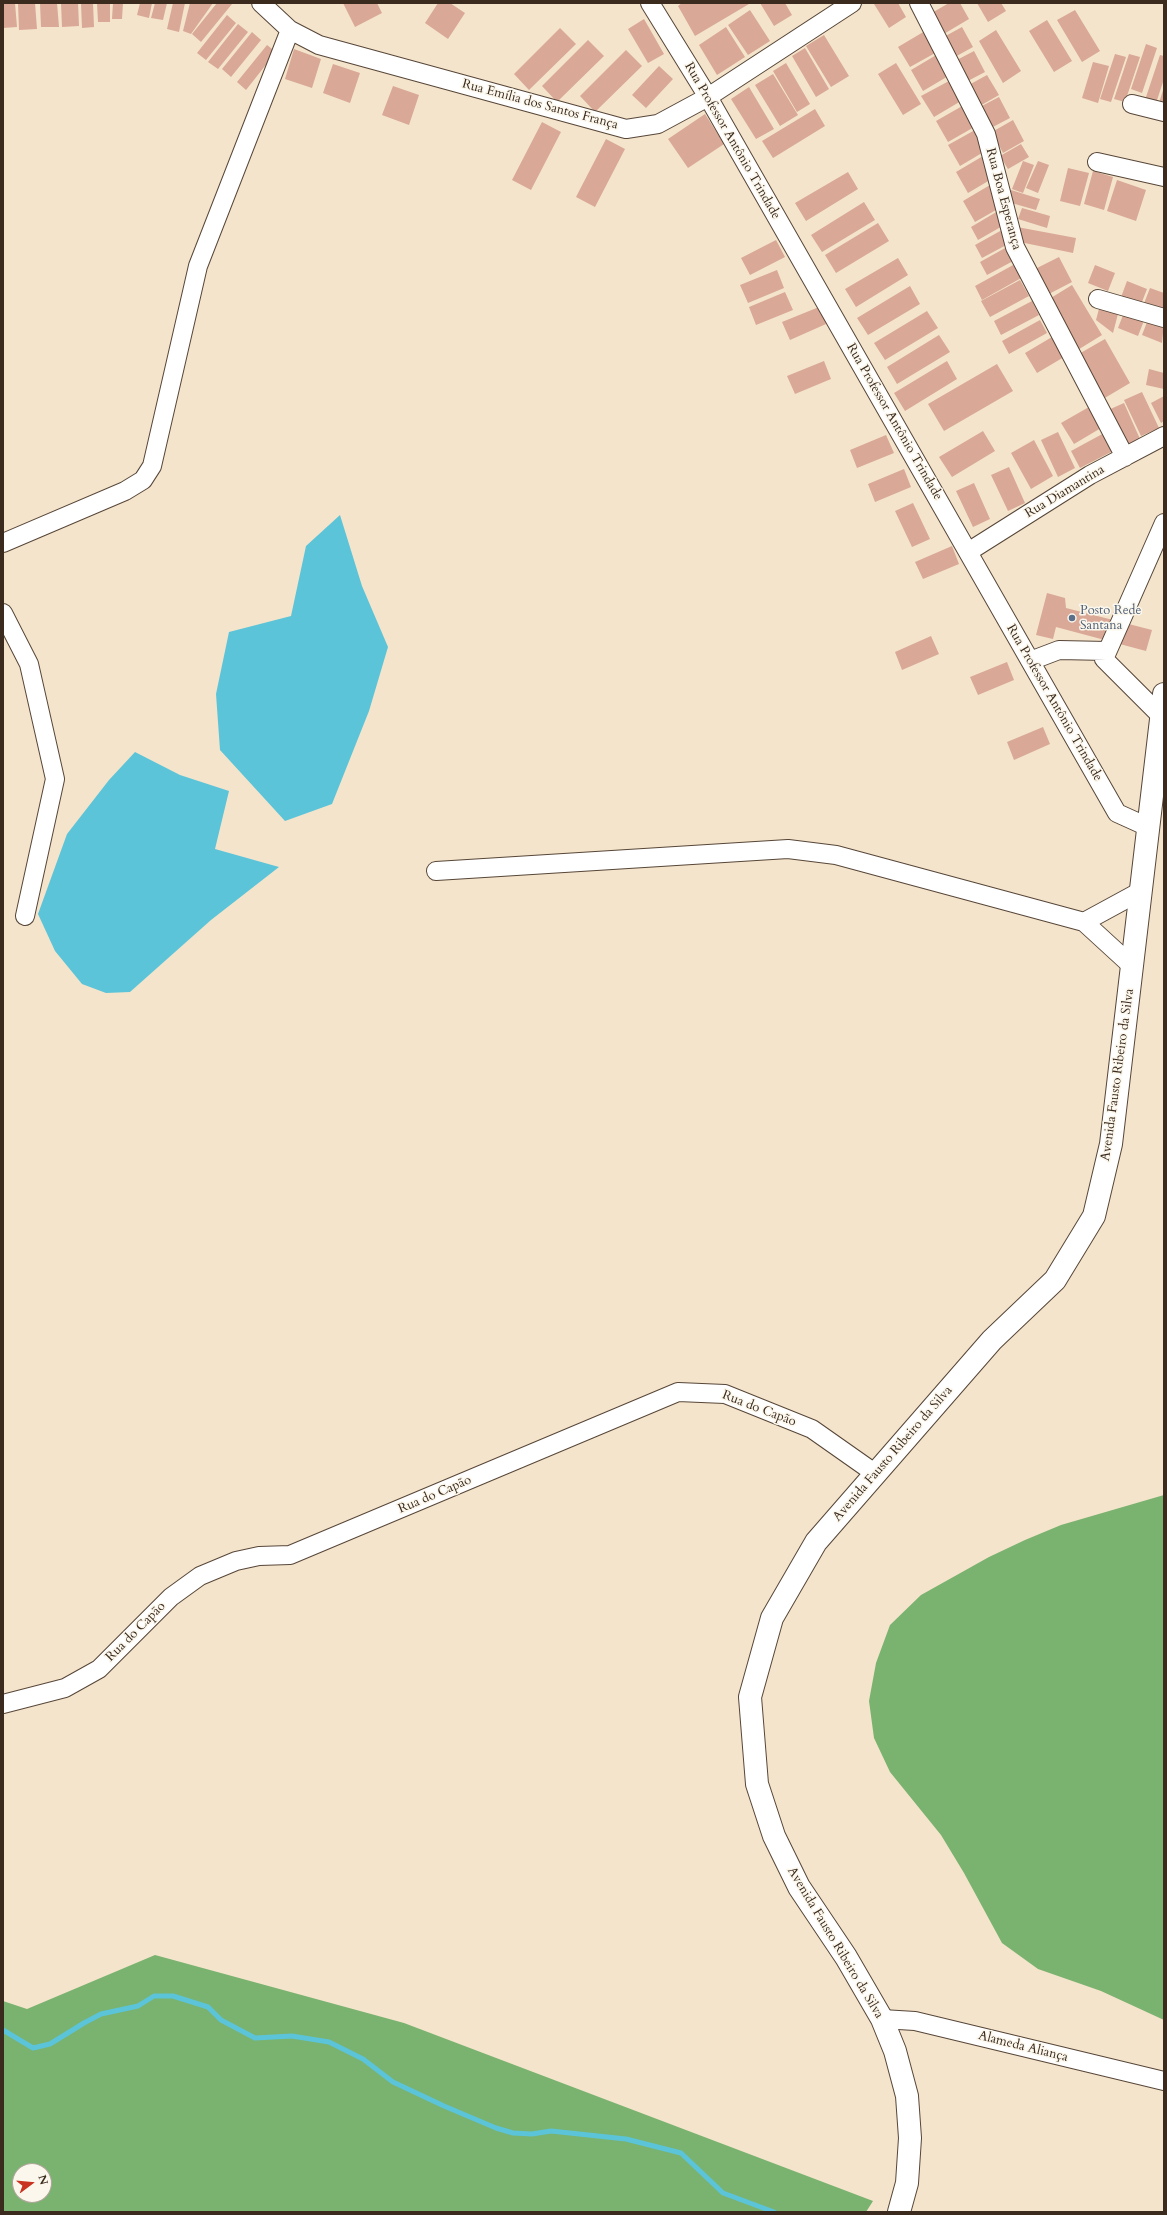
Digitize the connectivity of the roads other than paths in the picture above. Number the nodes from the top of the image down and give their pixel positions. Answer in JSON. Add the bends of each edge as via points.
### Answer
{"nodes":[{"id":1,"x":261,"y":3,"type":"edge"},
{"id":2,"x":650,"y":3,"type":"edge"},
{"id":3,"x":852,"y":3,"type":"edge"},
{"id":4,"x":919,"y":3,"type":"edge"},
{"id":5,"x":290,"y":30,"type":"junction"},
{"id":6,"x":708,"y":97,"type":"junction"},
{"id":7,"x":1132,"y":104,"type":"dead end"},
{"id":8,"x":1164,"y":112,"type":"edge"},
{"id":9,"x":1097,"y":162,"type":"dead end"},
{"id":10,"x":1164,"y":177,"type":"edge"},
{"id":11,"x":1098,"y":298,"type":"dead end"},
{"id":12,"x":1164,"y":318,"type":"edge"},
{"id":13,"x":1164,"y":436,"type":"edge"},
{"id":14,"x":1124,"y":457,"type":"junction"},
{"id":15,"x":1164,"y":523,"type":"edge"},
{"id":16,"x":3,"y":543,"type":"edge"},
{"id":17,"x":968,"y":552,"type":"junction"},
{"id":18,"x":3,"y":613,"type":"edge"},
{"id":19,"x":1107,"y":651,"type":"junction"},
{"id":20,"x":1030,"y":661,"type":"junction"},
{"id":21,"x":1164,"y":694,"type":"edge"},
{"id":22,"x":1161,"y":716,"type":"junction"},
{"id":23,"x":1161,"y":742,"type":"edge"},
{"id":24,"x":1148,"y":827,"type":"junction"},
{"id":25,"x":436,"y":871,"type":"dead end"},
{"id":26,"x":1141,"y":891,"type":"junction"},
{"id":27,"x":25,"y":916,"type":"dead end"},
{"id":28,"x":1084,"y":922,"type":"junction"},
{"id":29,"x":1132,"y":966,"type":"junction"},
{"id":30,"x":876,"y":1474,"type":"junction"},
{"id":31,"x":7,"y":1703,"type":"edge"},
{"id":32,"x":882,"y":2019,"type":"junction"},
{"id":33,"x":1164,"y":2081,"type":"edge"},
{"id":34,"x":899,"y":2212,"type":"edge"}],
"edges":[{"from":1,"to":5,"type":"street","name":"Rua Emília dos Santos França"},
{"from":2,"to":6,"type":"street","name":"Rua Professor Antônio Trindade"},
{"from":3,"to":6,"type":"street","name":"Rua Emília dos Santos França"},
{"from":4,"to":14,"type":"street","name":"Rua Boa Esperança","via":[[986,134],[1015,247]]},
{"from":5,"to":6,"type":"street","name":"Rua Emília dos Santos França","via":[[319,45],[626,128],[658,124]]},
{"from":5,"to":16,"type":"street","via":[[198,266],[152,466],[143,480],[126,491]]},
{"from":6,"to":17,"type":"street","name":"Rua Professor Antônio Trindade"},
{"from":7,"to":8,"type":"street"},
{"from":9,"to":10,"type":"street"},
{"from":11,"to":12,"type":"street"},
{"from":13,"to":14,"type":"street","name":"Rua Diamantina"},
{"from":14,"to":17,"type":"street","name":"Rua Diamantina","via":[[1090,475]]},
{"from":15,"to":19,"type":"street"},
{"from":17,"to":20,"type":"street","name":"Rua Professor Antônio Trindade"},
{"from":18,"to":27,"type":"street","via":[[29,664],[55,779]]},
{"from":19,"to":20,"type":"street","via":[[1058,650]]},
{"from":19,"to":22,"type":"street","via":[[1104,659]]},
{"from":20,"to":24,"type":"street","name":"Rua Professor Antônio Trindade","via":[[1117,813]]},
{"from":21,"to":22,"type":"main road","name":"Avenida Fausto Ribeiro da Silva"},
{"from":22,"to":23,"type":"main road","name":"Avenida Fausto Ribeiro da Silva"},
{"from":23,"to":24,"type":"main road","name":"Avenida Fausto Ribeiro da Silva"},
{"from":24,"to":26,"type":"main road","name":"Avenida Fausto Ribeiro da Silva"},
{"from":25,"to":28,"type":"street","via":[[788,849],[836,855]]},
{"from":26,"to":28,"type":"street"},
{"from":26,"to":29,"type":"main road","name":"Avenida Fausto Ribeiro da Silva"},
{"from":28,"to":29,"type":"street"},
{"from":29,"to":30,"type":"main road","name":"Avenida Fausto Ribeiro da Silva","via":[[1111,1144],[1094,1216],[1055,1280],[992,1340]]},
{"from":30,"to":31,"type":"street","name":"Rua do Capão","via":[[812,1429],[725,1394],[678,1392],[290,1555],[259,1556],[236,1561],[200,1576],[171,1597],[98,1669],[65,1688]]},
{"from":30,"to":32,"type":"main road","name":"Avenida Fausto Ribeiro da Silva","via":[[816,1542],[772,1618],[750,1697],[757,1784],[774,1836],[799,1887],[846,1957]]},
{"from":32,"to":33,"type":"street","name":"Alameda Aliança","via":[[915,2020]]},
{"from":32,"to":34,"type":"main road","name":"Avenida Fausto Ribeiro da Silva","via":[[895,2051],[907,2096],[910,2145],[907,2183]]}]}
